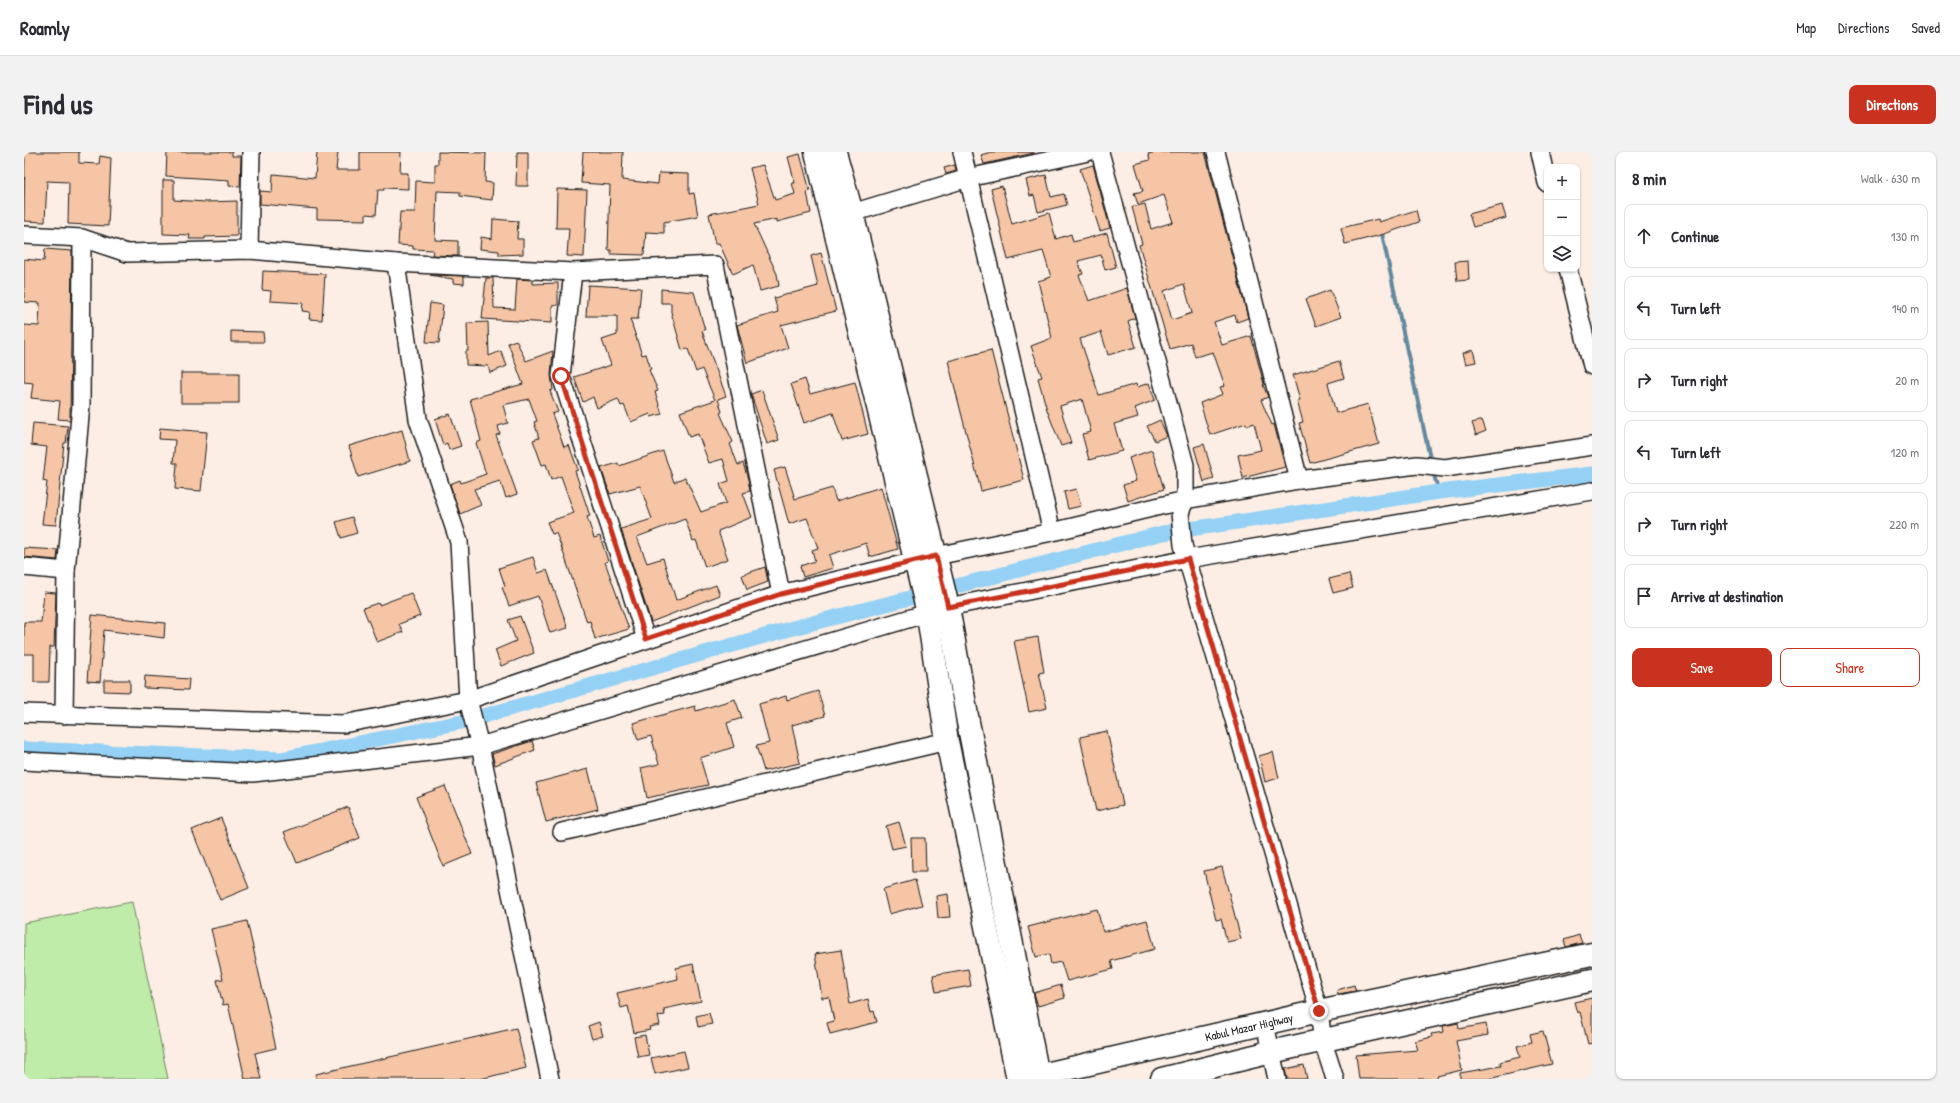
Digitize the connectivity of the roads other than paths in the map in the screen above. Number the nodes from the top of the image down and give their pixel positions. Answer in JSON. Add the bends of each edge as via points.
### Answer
{"nodes":[{"id":1,"x":251,"y":152,"type":"edge"},
{"id":2,"x":816,"y":152,"type":"edge"},
{"id":3,"x":835,"y":152,"type":"edge"},
{"id":4,"x":962,"y":152,"type":"edge"},
{"id":5,"x":1088,"y":152,"type":"edge"},
{"id":6,"x":1100,"y":152,"type":"edge"},
{"id":7,"x":1216,"y":152,"type":"edge"},
{"id":8,"x":1540,"y":152,"type":"edge"},
{"id":9,"x":1544,"y":169,"type":"edge"},
{"id":10,"x":968,"y":178,"type":"junction"},
{"id":11,"x":852,"y":213,"type":"junction"},
{"id":12,"x":24,"y":235,"type":"edge"},
{"id":13,"x":82,"y":238,"type":"junction"},
{"id":14,"x":249,"y":250,"type":"junction"},
{"id":15,"x":396,"y":263,"type":"junction"},
{"id":16,"x":573,"y":272,"type":"junction"},
{"id":17,"x":1569,"y":272,"type":"edge"},
{"id":18,"x":1592,"y":366,"type":"edge"},
{"id":19,"x":1592,"y":446,"type":"edge"},
{"id":20,"x":1299,"y":480,"type":"junction"},
{"id":21,"x":1592,"y":491,"type":"edge"},
{"id":22,"x":1182,"y":507,"type":"junction"},
{"id":23,"x":1052,"y":532,"type":"junction"},
{"id":24,"x":1185,"y":552,"type":"junction"},
{"id":25,"x":936,"y":557,"type":"junction"},
{"id":26,"x":914,"y":563,"type":"junction"},
{"id":27,"x":24,"y":567,"type":"edge"},
{"id":28,"x":66,"y":571,"type":"junction"},
{"id":29,"x":781,"y":594,"type":"junction"},
{"id":30,"x":936,"y":607,"type":"junction"},
{"id":31,"x":646,"y":639,"type":"junction"},
{"id":32,"x":469,"y":704,"type":"junction"},
{"id":33,"x":24,"y":713,"type":"edge"},
{"id":34,"x":64,"y":715,"type":"junction"},
{"id":35,"x":478,"y":738,"type":"junction"},
{"id":36,"x":947,"y":741,"type":"junction"},
{"id":37,"x":24,"y":761,"type":"edge"},
{"id":38,"x":562,"y":832,"type":"dead end"},
{"id":39,"x":1592,"y":954,"type":"edge"},
{"id":40,"x":1592,"y":980,"type":"edge"},
{"id":41,"x":1319,"y":1011,"type":"junction"},
{"id":42,"x":1265,"y":1024,"type":"junction"},
{"id":43,"x":1323,"y":1042,"type":"junction"},
{"id":44,"x":1270,"y":1052,"type":"junction"},
{"id":45,"x":1027,"y":1078,"type":"edge"},
{"id":46,"x":550,"y":1079,"type":"edge"},
{"id":47,"x":1162,"y":1079,"type":"edge"},
{"id":48,"x":1277,"y":1079,"type":"edge"},
{"id":49,"x":1335,"y":1079,"type":"edge"}],
"edges":[{"from":1,"to":14,"type":"street"},
{"from":2,"to":26,"type":"main road"},
{"from":3,"to":11,"type":"main road"},
{"from":4,"to":10,"type":"street"},
{"from":5,"to":10,"type":"street"},
{"from":6,"to":22,"type":"street","via":[[1185,465]]},
{"from":7,"to":20,"type":"street"},
{"from":8,"to":9,"type":"street"},
{"from":10,"to":11,"type":"street"},
{"from":10,"to":23,"type":"street"},
{"from":11,"to":25,"type":"main road"},
{"from":12,"to":13,"type":"street"},
{"from":13,"to":14,"type":"street","via":[[127,253]]},
{"from":13,"to":28,"type":"street","via":[[81,405]]},
{"from":14,"to":15,"type":"street"},
{"from":15,"to":16,"type":"street"},
{"from":15,"to":32,"type":"street","via":[[418,419],[459,542]]},
{"from":16,"to":29,"type":"street","via":[[715,265]]},
{"from":16,"to":31,"type":"street","via":[[561,376]]},
{"from":17,"to":18,"type":"street"},
{"from":19,"to":20,"type":"street","via":[[1445,468],[1417,465]]},
{"from":20,"to":22,"type":"street"},
{"from":21,"to":24,"type":"street"},
{"from":22,"to":23,"type":"street"},
{"from":22,"to":24,"type":"street"},
{"from":23,"to":25,"type":"street"},
{"from":24,"to":30,"type":"street"},
{"from":24,"to":41,"type":"street"},
{"from":25,"to":26,"type":"street"},
{"from":25,"to":30,"type":"main road"},
{"from":26,"to":29,"type":"street"},
{"from":26,"to":30,"type":"main road"},
{"from":27,"to":28,"type":"street"},
{"from":28,"to":34,"type":"street"},
{"from":29,"to":31,"type":"street"},
{"from":30,"to":35,"type":"street"},
{"from":30,"to":36,"type":"main road"},
{"from":30,"to":45,"type":"main road","via":[[968,722]]},
{"from":31,"to":32,"type":"street"},
{"from":32,"to":34,"type":"street","via":[[343,724]]},
{"from":32,"to":35,"type":"street"},
{"from":33,"to":34,"type":"street"},
{"from":35,"to":37,"type":"street","via":[[253,773]]},
{"from":35,"to":46,"type":"street"},
{"from":36,"to":38,"type":"street"},
{"from":36,"to":45,"type":"main road"},
{"from":39,"to":41,"type":"main road","name":"Kabul Mazar Highway"},
{"from":40,"to":43,"type":"main road"},
{"from":41,"to":42,"type":"main road","name":"Kabul Mazar Highway"},
{"from":41,"to":43,"type":"street"},
{"from":42,"to":44,"type":"street"},
{"from":42,"to":45,"type":"main road","name":"Kabul Mazar Highway"},
{"from":43,"to":44,"type":"main road"},
{"from":43,"to":49,"type":"street"},
{"from":44,"to":47,"type":"main road"},
{"from":44,"to":48,"type":"street"}]}
